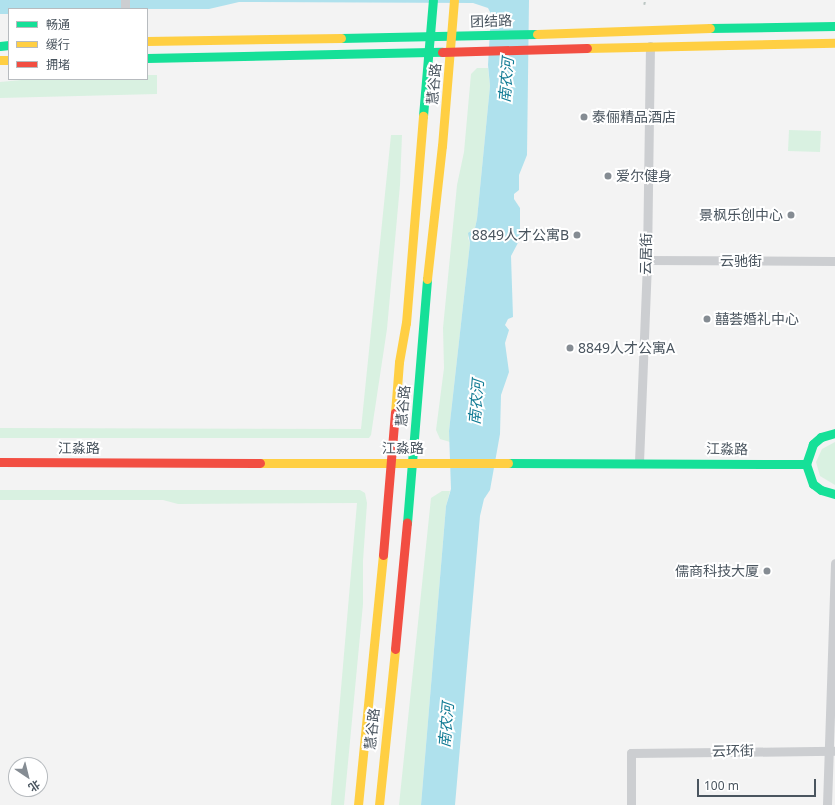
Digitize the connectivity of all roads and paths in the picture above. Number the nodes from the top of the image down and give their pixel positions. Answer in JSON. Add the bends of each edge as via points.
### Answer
{"nodes":[{"id":1,"x":433,"y":0,"type":"edge"},
{"id":2,"x":454,"y":0,"type":"edge"},
{"id":3,"x":645,"y":0,"type":"edge"},
{"id":4,"x":644,"y":5,"type":"dead end"},
{"id":5,"x":835,"y":26,"type":"edge"},
{"id":6,"x":430,"y":36,"type":"junction"},
{"id":7,"x":451,"y":36,"type":"junction"},
{"id":8,"x":148,"y":41,"type":"edge"},
{"id":9,"x":835,"y":42,"type":"edge"},
{"id":10,"x":650,"y":46,"type":"junction"},
{"id":11,"x":429,"y":52,"type":"junction"},
{"id":12,"x":451,"y":52,"type":"junction"},
{"id":13,"x":148,"y":58,"type":"edge"},
{"id":14,"x":646,"y":260,"type":"junction"},
{"id":15,"x":835,"y":261,"type":"edge"},
{"id":16,"x":835,"y":433,"type":"edge"},
{"id":17,"x":0,"y":462,"type":"edge"},
{"id":18,"x":390,"y":462,"type":"junction"},
{"id":19,"x":412,"y":462,"type":"junction"},
{"id":20,"x":639,"y":462,"type":"junction"},
{"id":21,"x":806,"y":464,"type":"junction"},
{"id":22,"x":835,"y":494,"type":"edge"},
{"id":23,"x":835,"y":563,"type":"edge"},
{"id":24,"x":832,"y":751,"type":"edge"},
{"id":25,"x":358,"y":805,"type":"edge"},
{"id":26,"x":379,"y":805,"type":"edge"},
{"id":27,"x":631,"y":805,"type":"edge"},
{"id":28,"x":827,"y":805,"type":"edge"}],
"edges":[{"from":1,"to":6,"type":"main road","name":"慧谷路"},
{"from":2,"to":7,"type":"main road","name":"慧谷路"},
{"from":3,"to":4,"type":"path"},
{"from":5,"to":7,"type":"main road","name":"团结路"},
{"from":6,"to":7,"type":"main road","name":"团结路"},
{"from":6,"to":8,"type":"main road","name":"团结路"},
{"from":6,"to":11,"type":"main road","name":"慧谷路"},
{"from":7,"to":12,"type":"main road","name":"慧谷路"},
{"from":9,"to":10,"type":"main road","name":"团结路"},
{"from":10,"to":12,"type":"main road","name":"团结路"},
{"from":10,"to":14,"type":"street","name":"云居街"},
{"from":11,"to":12,"type":"main road","name":"团结路"},
{"from":11,"to":13,"type":"main road","name":"团结路"},
{"from":11,"to":18,"type":"main road","name":"慧谷路","via":[[406,323],[399,362]]},
{"from":12,"to":19,"type":"main road","name":"慧谷路","via":[[423,318]]},
{"from":14,"to":15,"type":"street","name":"云驰街"},
{"from":14,"to":20,"type":"street","name":"云居街"},
{"from":16,"to":21,"type":"main road","via":[[821,437],[813,444]]},
{"from":17,"to":18,"type":"main road","name":"江淼路"},
{"from":18,"to":19,"type":"main road","name":"江淼路"},
{"from":18,"to":25,"type":"main road","name":"慧谷路","via":[[378,623]]},
{"from":19,"to":20,"type":"main road","name":"江淼路"},
{"from":19,"to":26,"type":"main road","name":"慧谷路"},
{"from":20,"to":21,"type":"main road","name":"江淼路"},
{"from":21,"to":22,"type":"main road","via":[[813,484],[821,490]]},
{"from":23,"to":24,"type":"street"},
{"from":24,"to":27,"type":"street","name":"云环街","via":[[631,753]]},
{"from":24,"to":28,"type":"street"}]}
